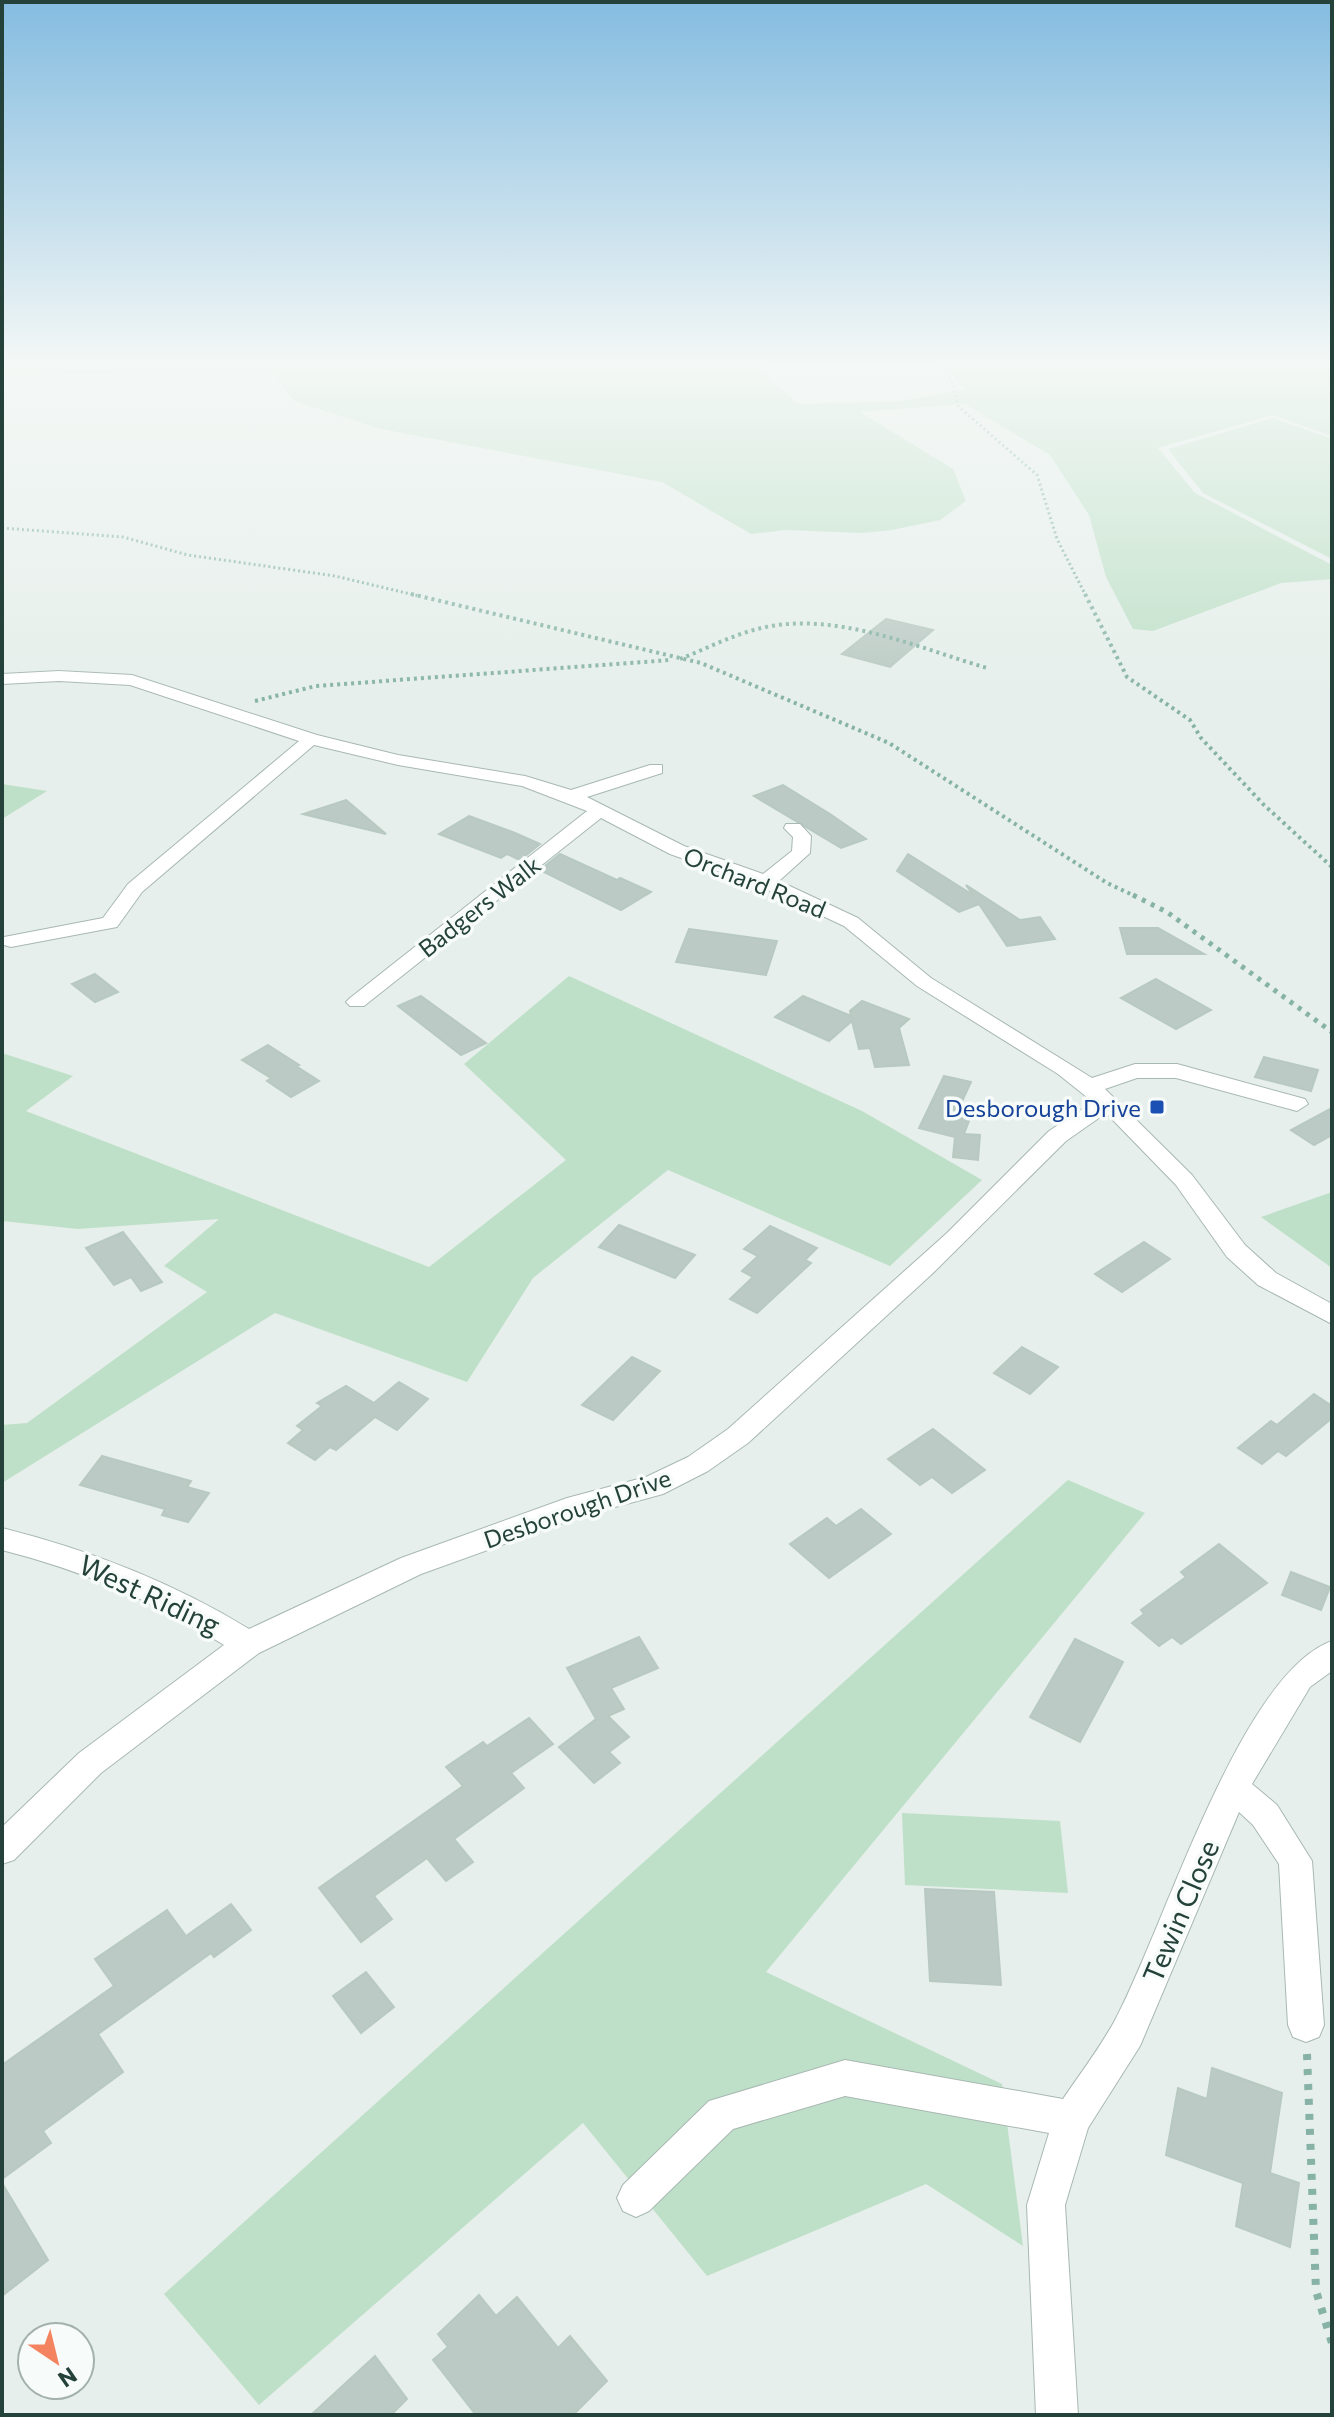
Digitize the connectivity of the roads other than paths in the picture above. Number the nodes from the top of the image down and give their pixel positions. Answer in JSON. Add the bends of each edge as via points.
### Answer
{"nodes":[{"id":1,"x":2,"y":679,"type":"edge"},
{"id":2,"x":311,"y":739,"type":"junction"},
{"id":3,"x":656,"y":769,"type":"dead end"},
{"id":4,"x":571,"y":796,"type":"junction"},
{"id":5,"x":600,"y":810,"type":"junction"},
{"id":6,"x":793,"y":828,"type":"dead end"},
{"id":7,"x":766,"y":882,"type":"junction"},
{"id":8,"x":11,"y":941,"type":"dead end"},
{"id":9,"x":357,"y":1002,"type":"dead end"},
{"id":10,"x":1099,"y":1095,"type":"junction"},
{"id":11,"x":1297,"y":1104,"type":"dead end"},
{"id":12,"x":1332,"y":1315,"type":"edge"},
{"id":13,"x":2,"y":1539,"type":"edge"},
{"id":14,"x":248,"y":1644,"type":"junction"},
{"id":15,"x":1332,"y":1654,"type":"edge"},
{"id":16,"x":1233,"y":1787,"type":"junction"},
{"id":17,"x":2,"y":1849,"type":"edge"},
{"id":18,"x":1306,"y":2025,"type":"road end"},
{"id":19,"x":1072,"y":2119,"type":"junction"},
{"id":20,"x":636,"y":2198,"type":"dead end"},
{"id":21,"x":1057,"y":2415,"type":"edge"}],
"edges":[{"from":1,"to":2,"type":"street","name":"Orchard Road","via":[[132,680]]},
{"from":2,"to":4,"type":"street","name":"Orchard Road","via":[[525,781]]},
{"from":2,"to":8,"type":"street","via":[[135,888],[110,923]]},
{"from":3,"to":4,"type":"street"},
{"from":4,"to":5,"type":"street","name":"Orchard Road"},
{"from":5,"to":7,"type":"street","name":"Orchard Road","via":[[677,850]]},
{"from":5,"to":9,"type":"street","name":"Badgers Walk"},
{"from":6,"to":7,"type":"street","via":[[802,836],[801,853]]},
{"from":7,"to":10,"type":"street","name":"Orchard Road","via":[[851,922],[924,982],[1005,1029]]},
{"from":10,"to":11,"type":"street","name":"Desborough Drive","via":[[1135,1071],[1177,1071]]},
{"from":10,"to":12,"type":"street","name":"Orchard Road","via":[[1184,1180],[1236,1251],[1267,1279]]},
{"from":10,"to":14,"type":"street","name":"Desborough Drive","via":[[975,1220],[738,1436],[698,1464],[653,1486],[577,1506],[411,1566]]},
{"from":13,"to":14,"type":"street","name":"West Riding","via":[[119,1574]]},
{"from":14,"to":17,"type":"street","name":"Desborough Drive","via":[[90,1763]]},
{"from":15,"to":16,"type":"street","name":"Tewin Close","via":[[1299,1678]]},
{"from":16,"to":18,"type":"street","via":[[1265,1815],[1295,1861]]},
{"from":16,"to":19,"type":"street","name":"Tewin Close","via":[[1127,2034]]},
{"from":19,"to":20,"type":"street","via":[[845,2078],[722,2114]]},
{"from":19,"to":21,"type":"street","name":"Tewin Close","via":[[1046,2205]]}]}
